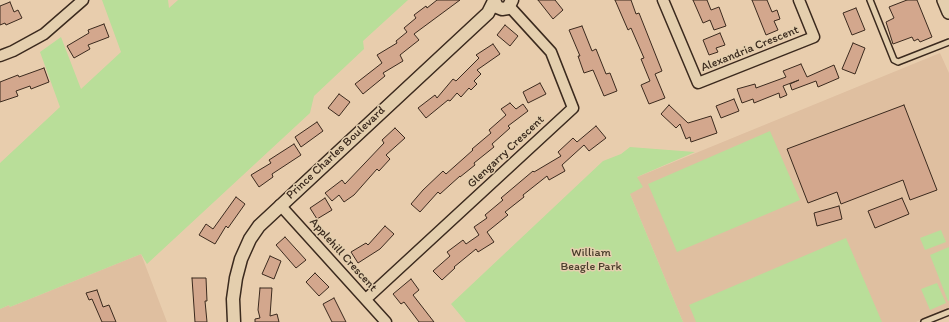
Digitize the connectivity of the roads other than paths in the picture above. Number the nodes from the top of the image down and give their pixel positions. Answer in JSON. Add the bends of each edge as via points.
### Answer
{"nodes":[{"id":1,"x":83,"y":0,"type":"edge"},
{"id":2,"x":663,"y":0,"type":"edge"},
{"id":3,"x":799,"y":0,"type":"edge"},
{"id":4,"x":870,"y":0,"type":"edge"},
{"id":5,"x":944,"y":0,"type":"edge"},
{"id":6,"x":499,"y":5,"type":"edge"},
{"id":7,"x":949,"y":12,"type":"edge"},
{"id":8,"x":949,"y":42,"type":"edge"},
{"id":9,"x":0,"y":56,"type":"edge"},
{"id":10,"x":280,"y":205,"type":"junction"},
{"id":11,"x":366,"y":299,"type":"junction"},
{"id":12,"x":949,"y":312,"type":"edge"},
{"id":13,"x":234,"y":322,"type":"edge"},
{"id":14,"x":386,"y":322,"type":"edge"},
{"id":15,"x":924,"y":322,"type":"edge"}],
"edges":[{"from":1,"to":9,"type":"street","via":[[44,34]]},
{"from":2,"to":3,"type":"street","name":"Alexandria Crescent","via":[[698,83],[814,37]]},
{"from":4,"to":8,"type":"lane","via":[[894,60],[898,62]]},
{"from":5,"to":7,"type":"main road"},
{"from":6,"to":10,"type":"street","name":"Prince Charles Boulevard"},
{"from":6,"to":11,"type":"street","name":"Glengarry Crescent","via":[[551,52],[573,108]]},
{"from":10,"to":11,"type":"street","name":"Applehill Crescent"},
{"from":10,"to":13,"type":"street","name":"Prince Charles Boulevard","via":[[259,226],[241,258],[233,299]]},
{"from":11,"to":14,"type":"street","name":"Applehill Crescent"},
{"from":12,"to":15,"type":"lane"}]}
